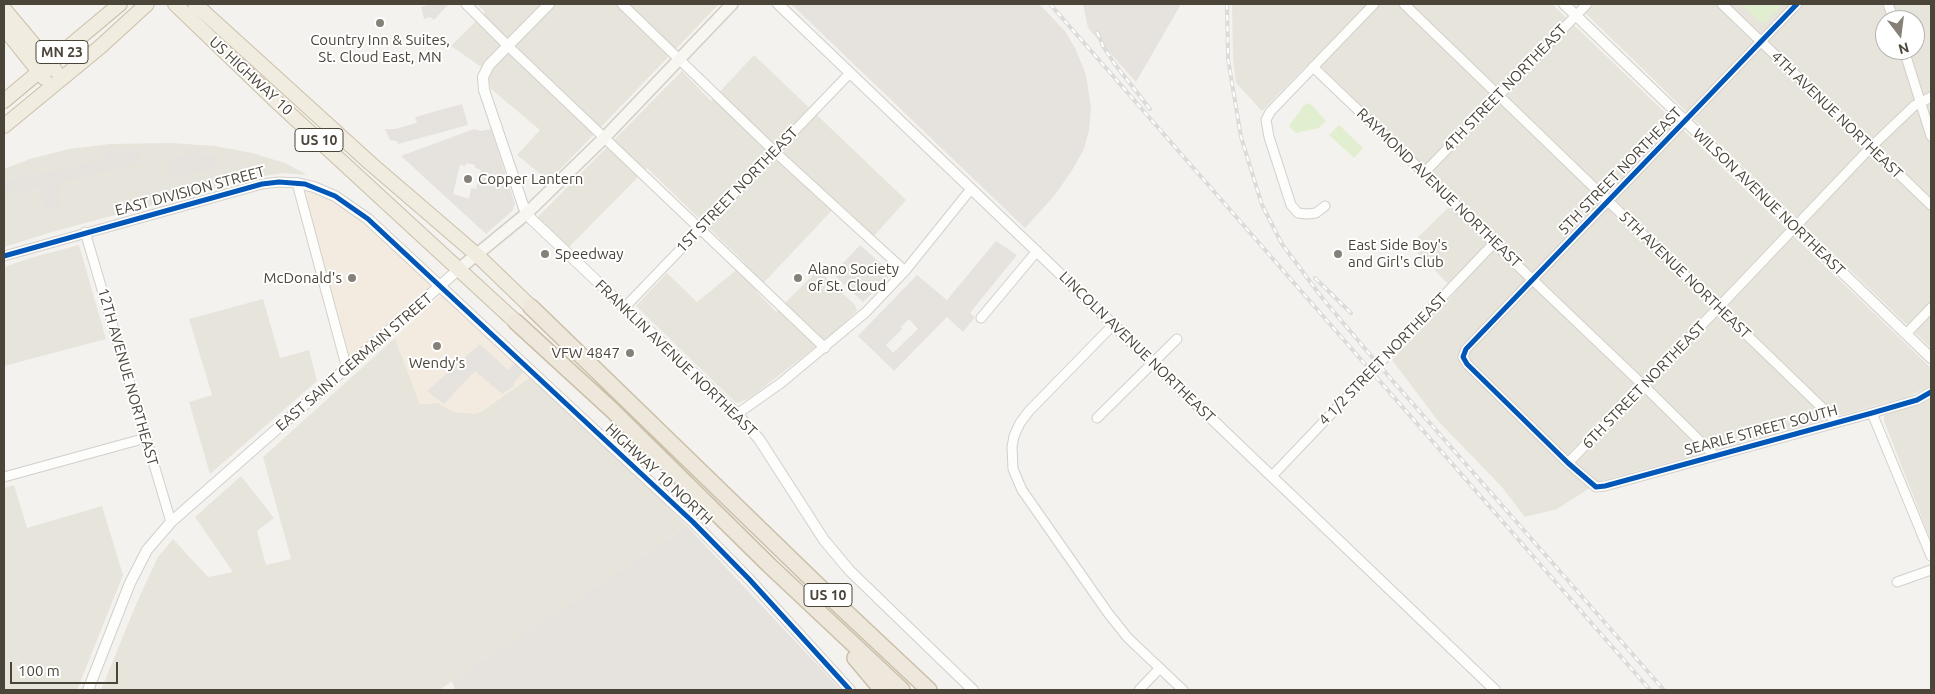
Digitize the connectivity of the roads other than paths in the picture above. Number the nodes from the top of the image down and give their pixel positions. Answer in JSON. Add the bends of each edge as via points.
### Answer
{"nodes":[{"id":1,"x":120,"y":4,"type":"edge"},
{"id":2,"x":174,"y":4,"type":"edge"},
{"id":3,"x":195,"y":4,"type":"edge"},
{"id":4,"x":466,"y":4,"type":"edge"},
{"id":5,"x":549,"y":4,"type":"edge"},
{"id":6,"x":622,"y":4,"type":"edge"},
{"id":7,"x":732,"y":4,"type":"edge"},
{"id":8,"x":778,"y":4,"type":"edge"},
{"id":9,"x":1374,"y":4,"type":"edge"},
{"id":10,"x":1404,"y":4,"type":"edge"},
{"id":11,"x":1564,"y":4,"type":"edge"},
{"id":12,"x":1587,"y":4,"type":"edge"},
{"id":13,"x":1722,"y":4,"type":"edge"},
{"id":14,"x":1797,"y":4,"type":"edge"},
{"id":15,"x":146,"y":5,"type":"edge"},
{"id":16,"x":4,"y":9,"type":"edge"},
{"id":17,"x":1576,"y":15,"type":"junction"},
{"id":18,"x":4,"y":28,"type":"edge"},
{"id":19,"x":1761,"y":42,"type":"junction"},
{"id":20,"x":508,"y":46,"type":"junction"},
{"id":21,"x":680,"y":58,"type":"junction"},
{"id":22,"x":1907,"y":60,"type":"edge"},
{"id":23,"x":1313,"y":67,"type":"junction"},
{"id":24,"x":44,"y":68,"type":"junction"},
{"id":25,"x":850,"y":73,"type":"junction"},
{"id":26,"x":57,"y":82,"type":"junction"},
{"id":27,"x":1499,"y":95,"type":"junction"},
{"id":28,"x":1931,"y":97,"type":"edge"},
{"id":29,"x":4,"y":101,"type":"edge"},
{"id":30,"x":1920,"y":101,"type":"junction"},
{"id":31,"x":1685,"y":122,"type":"junction"},
{"id":32,"x":4,"y":126,"type":"edge"},
{"id":33,"x":1931,"y":136,"type":"edge"},
{"id":34,"x":604,"y":138,"type":"junction"},
{"id":35,"x":1871,"y":147,"type":"junction"},
{"id":36,"x":774,"y":151,"type":"junction"},
{"id":37,"x":1424,"y":173,"type":"junction"},
{"id":38,"x":298,"y":183,"type":"junction"},
{"id":39,"x":971,"y":189,"type":"junction"},
{"id":40,"x":1608,"y":201,"type":"junction"},
{"id":41,"x":1931,"y":205,"type":"edge"},
{"id":42,"x":1325,"y":206,"type":"dead end"},
{"id":43,"x":526,"y":214,"type":"junction"},
{"id":44,"x":1794,"y":227,"type":"junction"},
{"id":45,"x":699,"y":228,"type":"junction"},
{"id":46,"x":86,"y":232,"type":"junction"},
{"id":47,"x":1494,"y":242,"type":"junction"},
{"id":48,"x":1037,"y":252,"type":"junction"},
{"id":49,"x":477,"y":255,"type":"junction"},
{"id":50,"x":4,"y":256,"type":"edge"},
{"id":51,"x":459,"y":269,"type":"junction"},
{"id":52,"x":905,"y":271,"type":"junction"},
{"id":53,"x":1534,"y":280,"type":"junction"},
{"id":54,"x":440,"y":287,"type":"junction"},
{"id":55,"x":531,"y":307,"type":"joint"},
{"id":56,"x":625,"y":307,"type":"junction"},
{"id":57,"x":1720,"y":307,"type":"junction"},
{"id":58,"x":1931,"y":308,"type":"edge"},
{"id":59,"x":981,"y":318,"type":"dead end"},
{"id":60,"x":516,"y":322,"type":"joint"},
{"id":61,"x":1114,"y":324,"type":"junction"},
{"id":62,"x":1906,"y":334,"type":"junction"},
{"id":63,"x":1177,"y":340,"type":"dead end"},
{"id":64,"x":824,"y":348,"type":"junction"},
{"id":65,"x":1931,"y":358,"type":"edge"},
{"id":66,"x":1154,"y":362,"type":"junction"},
{"id":67,"x":348,"y":369,"type":"junction"},
{"id":68,"x":1644,"y":386,"type":"junction"},
{"id":69,"x":1931,"y":392,"type":"edge"},
{"id":70,"x":1872,"y":413,"type":"junction"},
{"id":71,"x":737,"y":414,"type":"junction"},
{"id":72,"x":1097,"y":418,"type":"dead end"},
{"id":73,"x":1837,"y":422,"type":"junction"},
{"id":74,"x":146,"y":438,"type":"junction"},
{"id":75,"x":1715,"y":456,"type":"junction"},
{"id":76,"x":1568,"y":463,"type":"junction"},
{"id":77,"x":1272,"y":476,"type":"junction"},
{"id":78,"x":4,"y":477,"type":"edge"},
{"id":79,"x":171,"y":522,"type":"junction"},
{"id":80,"x":1931,"y":556,"type":"edge"},
{"id":81,"x":769,"y":565,"type":"junction"},
{"id":82,"x":1931,"y":570,"type":"edge"},
{"id":83,"x":1897,"y":582,"type":"dead end"},
{"id":84,"x":1159,"y":669,"type":"junction"},
{"id":85,"x":88,"y":690,"type":"edge"},
{"id":86,"x":850,"y":690,"type":"edge"},
{"id":87,"x":882,"y":690,"type":"edge"},
{"id":88,"x":902,"y":690,"type":"edge"},
{"id":89,"x":929,"y":690,"type":"edge"},
{"id":90,"x":973,"y":690,"type":"edge"},
{"id":91,"x":1139,"y":690,"type":"edge"},
{"id":92,"x":1183,"y":690,"type":"edge"},
{"id":93,"x":1495,"y":690,"type":"edge"}],
"edges":[{"from":1,"to":24,"type":"highway","number":"MN 23"},
{"from":2,"to":51,"type":"highway","name":"US HIGHWAY 10","number":"US 10"},
{"from":3,"to":49,"type":"highway","name":"US HIGHWAY 10","number":"US 10"},
{"from":4,"to":20,"type":"street"},
{"from":5,"to":20,"type":"street"},
{"from":6,"to":21,"type":"street"},
{"from":7,"to":21,"type":"main road","name":"EAST SAINT GERMAIN STREET"},
{"from":8,"to":25,"type":"street","name":"LINCOLN AVENUE NORTHEAST"},
{"from":9,"to":23,"type":"street"},
{"from":10,"to":27,"type":"street","name":"5TH AVENUE NORTHEAST"},
{"from":11,"to":17,"type":"street","name":"WILSON AVENUE NORTHEAST"},
{"from":12,"to":17,"type":"street","name":"4TH STREET NORTHEAST"},
{"from":13,"to":19,"type":"street","name":"4TH AVENUE NORTHEAST"},
{"from":14,"to":19,"type":"street","name":"5TH STREET NORTHEAST"},
{"from":15,"to":26,"type":"highway","number":"MN 23"},
{"from":16,"to":24,"type":"highway"},
{"from":17,"to":27,"type":"street","name":"4TH STREET NORTHEAST"},
{"from":17,"to":31,"type":"street","name":"WILSON AVENUE NORTHEAST"},
{"from":18,"to":24,"type":"highway"},
{"from":19,"to":31,"type":"street","name":"5TH STREET NORTHEAST"},
{"from":19,"to":35,"type":"street","name":"4TH AVENUE NORTHEAST"},
{"from":20,"to":34,"type":"street"},
{"from":20,"to":43,"type":"street","via":[[483,77],[484,90]]},
{"from":21,"to":34,"type":"main road","name":"EAST SAINT GERMAIN STREET"},
{"from":21,"to":36,"type":"street"},
{"from":22,"to":30,"type":"street"},
{"from":23,"to":37,"type":"street","name":"RAYMOND AVENUE NORTHEAST"},
{"from":23,"to":42,"type":"street","via":[[1270,112],[1266,128],[1291,205],[1298,213],[1307,214],[1316,213]]},
{"from":24,"to":26,"type":"highway"},
{"from":24,"to":29,"type":"highway","number":"MN 23"},
{"from":25,"to":36,"type":"street","name":"1ST STREET NORTHEAST"},
{"from":25,"to":39,"type":"street","name":"LINCOLN AVENUE NORTHEAST"},
{"from":26,"to":32,"type":"highway","number":"MN 23"},
{"from":27,"to":37,"type":"street","name":"4TH STREET NORTHEAST"},
{"from":27,"to":40,"type":"street","name":"5TH AVENUE NORTHEAST"},
{"from":28,"to":30,"type":"street","name":"6TH STREET NORTHEAST"},
{"from":30,"to":33,"type":"street"},
{"from":30,"to":35,"type":"street","name":"6TH STREET NORTHEAST"},
{"from":31,"to":40,"type":"street","name":"5TH STREET NORTHEAST"},
{"from":31,"to":44,"type":"street","name":"WILSON AVENUE NORTHEAST"},
{"from":34,"to":43,"type":"main road","name":"EAST SAINT GERMAIN STREET"},
{"from":34,"to":45,"type":"street"},
{"from":35,"to":41,"type":"street","name":"4TH AVENUE NORTHEAST"},
{"from":35,"to":44,"type":"street","name":"6TH STREET NORTHEAST"},
{"from":36,"to":45,"type":"street","name":"1ST STREET NORTHEAST"},
{"from":36,"to":52,"type":"street"},
{"from":37,"to":47,"type":"street","name":"RAYMOND AVENUE NORTHEAST"},
{"from":38,"to":46,"type":"street","name":"EAST DIVISION STREET","via":[[262,184]]},
{"from":38,"to":54,"type":"street","name":"EAST DIVISION STREET","via":[[323,190],[358,211]]},
{"from":38,"to":67,"type":"street"},
{"from":39,"to":48,"type":"street","name":"LINCOLN AVENUE NORTHEAST"},
{"from":39,"to":52,"type":"street"},
{"from":40,"to":53,"type":"street","name":"5TH STREET NORTHEAST"},
{"from":40,"to":57,"type":"street","name":"5TH AVENUE NORTHEAST"},
{"from":43,"to":49,"type":"main road","name":"EAST SAINT GERMAIN STREET"},
{"from":43,"to":56,"type":"street","name":"FRANKLIN AVENUE NORTHEAST"},
{"from":44,"to":57,"type":"street","name":"6TH STREET NORTHEAST"},
{"from":44,"to":62,"type":"street","name":"WILSON AVENUE NORTHEAST"},
{"from":45,"to":56,"type":"street","name":"1ST STREET NORTHEAST"},
{"from":45,"to":64,"type":"street"},
{"from":46,"to":50,"type":"street","name":"EAST DIVISION STREET"},
{"from":46,"to":74,"type":"street","name":"12TH AVENUE NORTHEAST"},
{"from":47,"to":53,"type":"street","name":"RAYMOND AVENUE NORTHEAST"},
{"from":47,"to":77,"type":"street","name":"4 1/2 STREET NORTHEAST"},
{"from":48,"to":59,"type":"street"},
{"from":48,"to":61,"type":"street","name":"LINCOLN AVENUE NORTHEAST"},
{"from":49,"to":51,"type":"main road","name":"EAST SAINT GERMAIN STREET"},
{"from":49,"to":55,"type":"highway","number":"US 10"},
{"from":51,"to":54,"type":"street","name":"EAST SAINT GERMAIN STREET"},
{"from":51,"to":60,"type":"highway","number":"US 10"},
{"from":52,"to":64,"type":"street","via":[[866,312]]},
{"from":53,"to":68,"type":"street","name":"RAYMOND AVENUE NORTHEAST"},
{"from":53,"to":76,"type":"street","name":"5TH STREET NORTHEAST","via":[[1466,349],[1463,356],[1466,364]]},
{"from":54,"to":67,"type":"street","name":"EAST SAINT GERMAIN STREET"},
{"from":54,"to":86,"type":"street","name":"HIGHWAY 10 NORTH","via":[[693,522]]},
{"from":55,"to":89,"type":"highway","number":"US 10"},
{"from":56,"to":71,"type":"street","name":"FRANKLIN AVENUE NORTHEAST"},
{"from":57,"to":68,"type":"street","name":"6TH STREET NORTHEAST"},
{"from":57,"to":73,"type":"street","name":"5TH AVENUE NORTHEAST"},
{"from":58,"to":62,"type":"street"},
{"from":60,"to":81,"type":"highway","number":"US 10","via":[[612,410]]},
{"from":61,"to":66,"type":"street","name":"LINCOLN AVENUE NORTHEAST"},
{"from":61,"to":84,"type":"street","via":[[1020,423],[1014,436],[1012,459],[1022,490],[1108,613]]},
{"from":62,"to":65,"type":"street","name":"WILSON AVENUE NORTHEAST"},
{"from":63,"to":66,"type":"street"},
{"from":64,"to":71,"type":"street"},
{"from":66,"to":72,"type":"street"},
{"from":66,"to":77,"type":"street","name":"LINCOLN AVENUE NORTHEAST"},
{"from":67,"to":79,"type":"street","name":"EAST SAINT GERMAIN STREET"},
{"from":68,"to":75,"type":"street","name":"RAYMOND AVENUE NORTHEAST"},
{"from":68,"to":76,"type":"street","name":"6TH STREET NORTHEAST"},
{"from":69,"to":70,"type":"street","name":"SEARLE STREET SOUTH","via":[[1917,400]]},
{"from":70,"to":73,"type":"street","name":"SEARLE STREET SOUTH"},
{"from":70,"to":80,"type":"street"},
{"from":71,"to":90,"type":"street","name":"FRANKLIN AVENUE NORTHEAST","via":[[759,439],[824,540],[847,568]]},
{"from":73,"to":75,"type":"street","name":"SEARLE STREET SOUTH"},
{"from":74,"to":78,"type":"street"},
{"from":74,"to":79,"type":"street","name":"12TH AVENUE NORTHEAST"},
{"from":75,"to":76,"type":"street","name":"SEARLE STREET SOUTH","via":[[1596,487]]},
{"from":77,"to":93,"type":"street","name":"LINCOLN AVENUE NORTHEAST"},
{"from":79,"to":85,"type":"street","name":"EAST SAINT GERMAIN STREET","via":[[147,550],[130,582]]},
{"from":81,"to":87,"type":"highway"},
{"from":81,"to":88,"type":"highway","number":"US 10"},
{"from":82,"to":83,"type":"street"},
{"from":84,"to":91,"type":"street"},
{"from":84,"to":92,"type":"street"}]}
